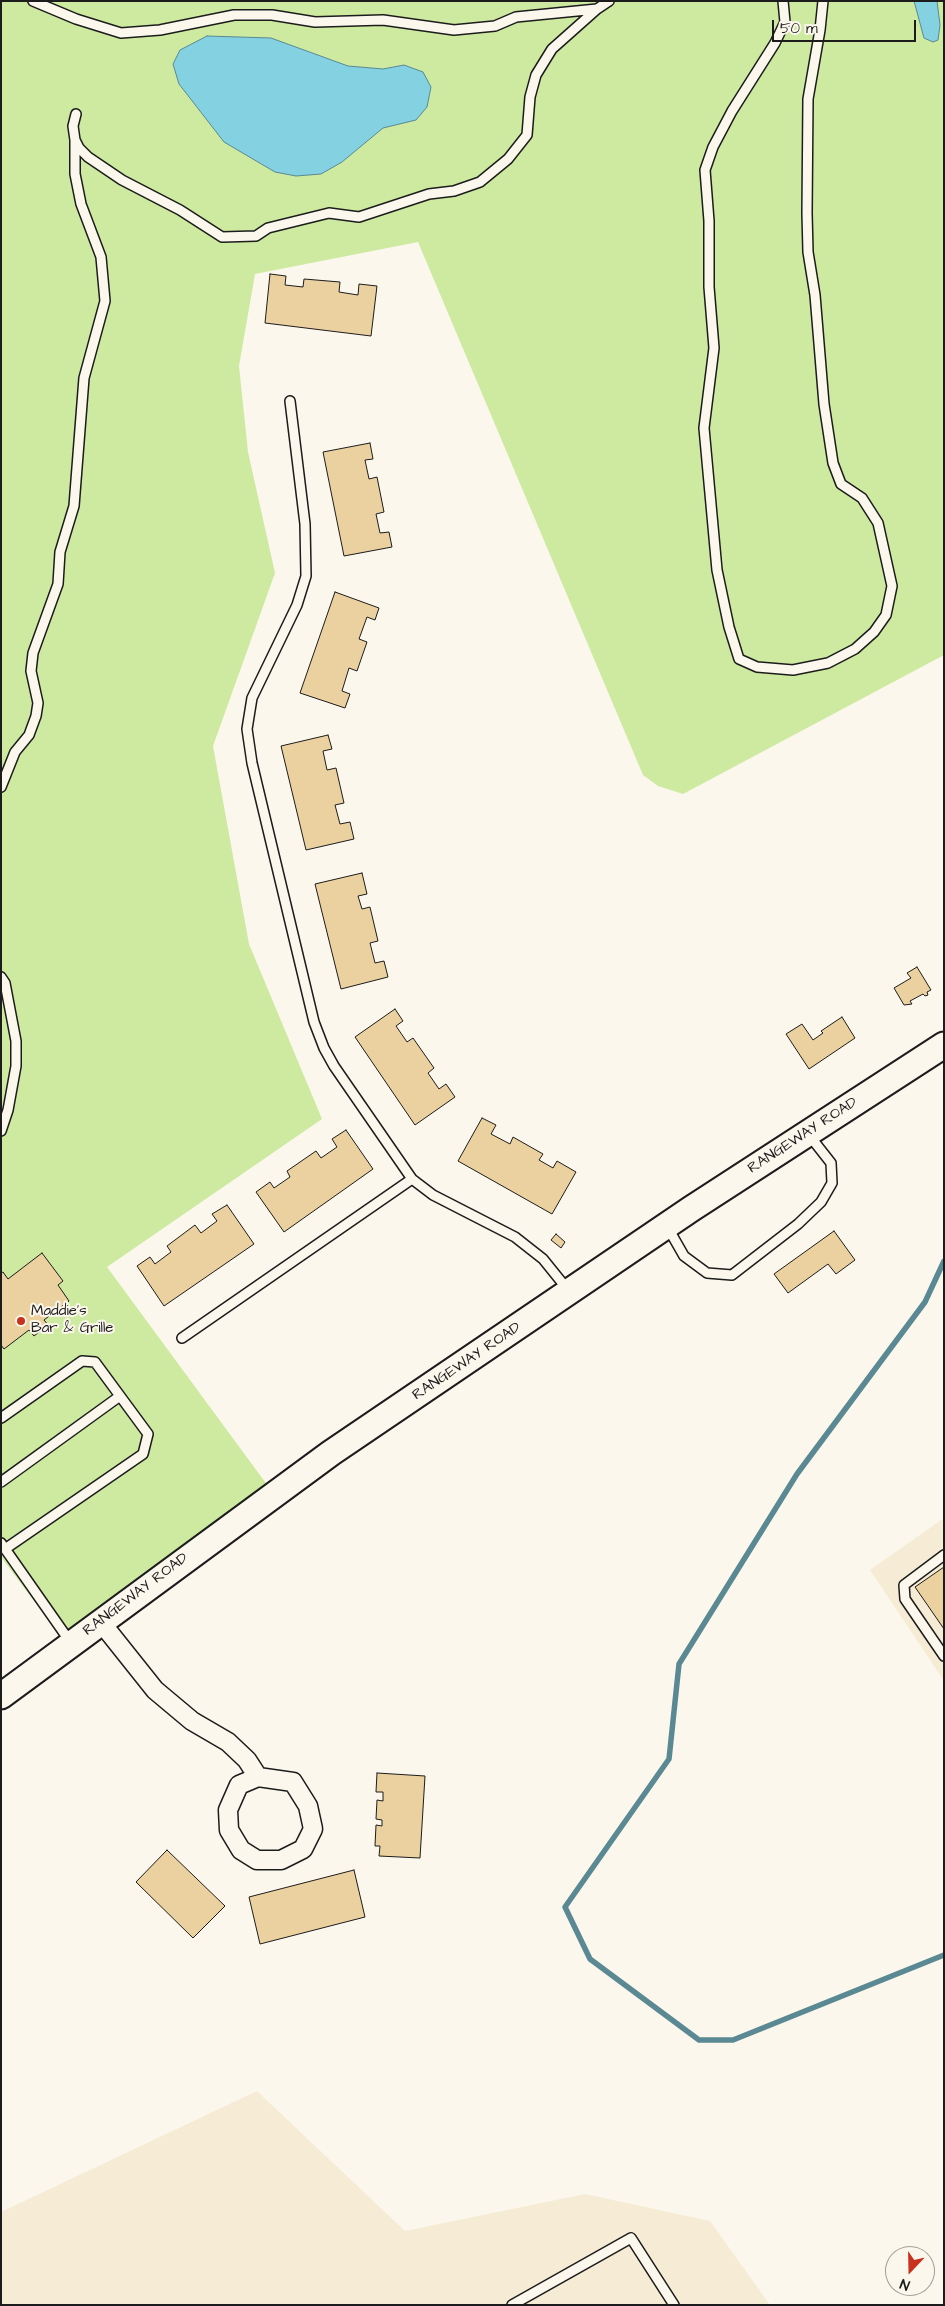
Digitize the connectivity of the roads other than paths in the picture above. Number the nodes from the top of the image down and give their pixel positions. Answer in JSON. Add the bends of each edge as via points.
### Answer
{"nodes":[{"id":1,"x":33,"y":1,"type":"edge"},
{"id":2,"x":609,"y":1,"type":"edge"},
{"id":3,"x":783,"y":1,"type":"edge"},
{"id":4,"x":822,"y":1,"type":"edge"},
{"id":5,"x":597,"y":10,"type":"junction"},
{"id":6,"x":76,"y":114,"type":"dead end"},
{"id":7,"x":75,"y":140,"type":"junction"},
{"id":8,"x":290,"y":402,"type":"dead end"},
{"id":9,"x":1,"y":787,"type":"edge"},
{"id":10,"x":1,"y":977,"type":"edge"},
{"id":11,"x":944,"y":1045,"type":"edge"},
{"id":12,"x":1,"y":1131,"type":"edge"},
{"id":13,"x":808,"y":1133,"type":"junction"},
{"id":14,"x":412,"y":1178,"type":"junction"},
{"id":15,"x":667,"y":1226,"type":"junction"},
{"id":16,"x":570,"y":1292,"type":"junction"},
{"id":17,"x":182,"y":1338,"type":"dead end"},
{"id":18,"x":120,"y":1396,"type":"junction"},
{"id":19,"x":1,"y":1418,"type":"edge"},
{"id":20,"x":1,"y":1482,"type":"edge"},
{"id":21,"x":3,"y":1546,"type":"edge"},
{"id":22,"x":944,"y":1555,"type":"edge"},
{"id":23,"x":100,"y":1621,"type":"junction"},
{"id":24,"x":71,"y":1643,"type":"junction"},
{"id":25,"x":944,"y":1656,"type":"edge"},
{"id":26,"x":1,"y":1696,"type":"edge"},
{"id":27,"x":258,"y":1777,"type":"junction"},
{"id":28,"x":512,"y":2305,"type":"edge"},
{"id":29,"x":674,"y":2305,"type":"edge"}],
"edges":[{"from":1,"to":5,"type":"lane","via":[[121,33],[160,30],[234,15],[272,15],[316,22],[383,20],[454,30],[495,26],[516,17]]},
{"from":2,"to":5,"type":"lane"},
{"from":3,"to":4,"type":"lane","via":[[785,22],[732,111],[705,170],[714,348],[704,428],[717,570],[739,659],[757,667],[793,670],[828,663],[855,649],[874,632],[886,615],[892,586],[878,523],[862,498],[841,484],[833,463],[824,404],[807,213],[808,99]]},
{"from":5,"to":7,"type":"lane","via":[[552,49],[536,75],[530,97],[527,136],[508,159],[480,182],[359,217],[329,213],[268,228],[256,236],[222,237],[180,210],[122,180],[88,157]]},
{"from":6,"to":7,"type":"lane","via":[[73,126]]},
{"from":7,"to":9,"type":"lane","via":[[75,174],[81,204],[101,257],[105,301],[84,378],[74,506],[60,552],[58,584],[33,653],[31,670],[38,703],[36,716],[29,735],[15,752]]},
{"from":8,"to":14,"type":"lane","via":[[305,524],[306,576],[297,605],[252,698],[248,746],[314,1022],[334,1066]]},
{"from":10,"to":12,"type":"lane","via":[[5,983],[16,1041],[16,1066]]},
{"from":11,"to":13,"type":"street","name":"RANGEWAY ROAD"},
{"from":13,"to":15,"type":"street","name":"RANGEWAY ROAD"},
{"from":13,"to":15,"type":"lane","via":[[831,1163],[832,1182],[821,1202],[798,1224],[732,1275],[708,1273],[684,1256]]},
{"from":14,"to":16,"type":"lane","via":[[433,1195],[516,1237],[543,1259]]},
{"from":14,"to":17,"type":"lane"},
{"from":15,"to":16,"type":"street","name":"RANGEWAY ROAD"},
{"from":16,"to":23,"type":"street","name":"RANGEWAY ROAD","via":[[330,1453]]},
{"from":18,"to":19,"type":"lane","via":[[95,1362],[82,1361]]},
{"from":18,"to":20,"type":"lane"},
{"from":18,"to":21,"type":"lane","via":[[148,1434],[143,1454]]},
{"from":21,"to":24,"type":"lane"},
{"from":22,"to":25,"type":"lane","via":[[904,1585],[905,1599]]},
{"from":23,"to":24,"type":"street","name":"RANGEWAY ROAD"},
{"from":23,"to":27,"type":"street","via":[[156,1690],[192,1721],[228,1742],[247,1760]]},
{"from":24,"to":26,"type":"street","name":"RANGEWAY ROAD"},
{"from":27,"to":27,"type":"street","via":[[239,1786],[228,1810],[229,1830],[241,1850],[257,1860],[281,1860],[303,1849],[313,1829],[308,1806],[293,1782]]},
{"from":28,"to":29,"type":"lane","via":[[631,2238]]}]}
